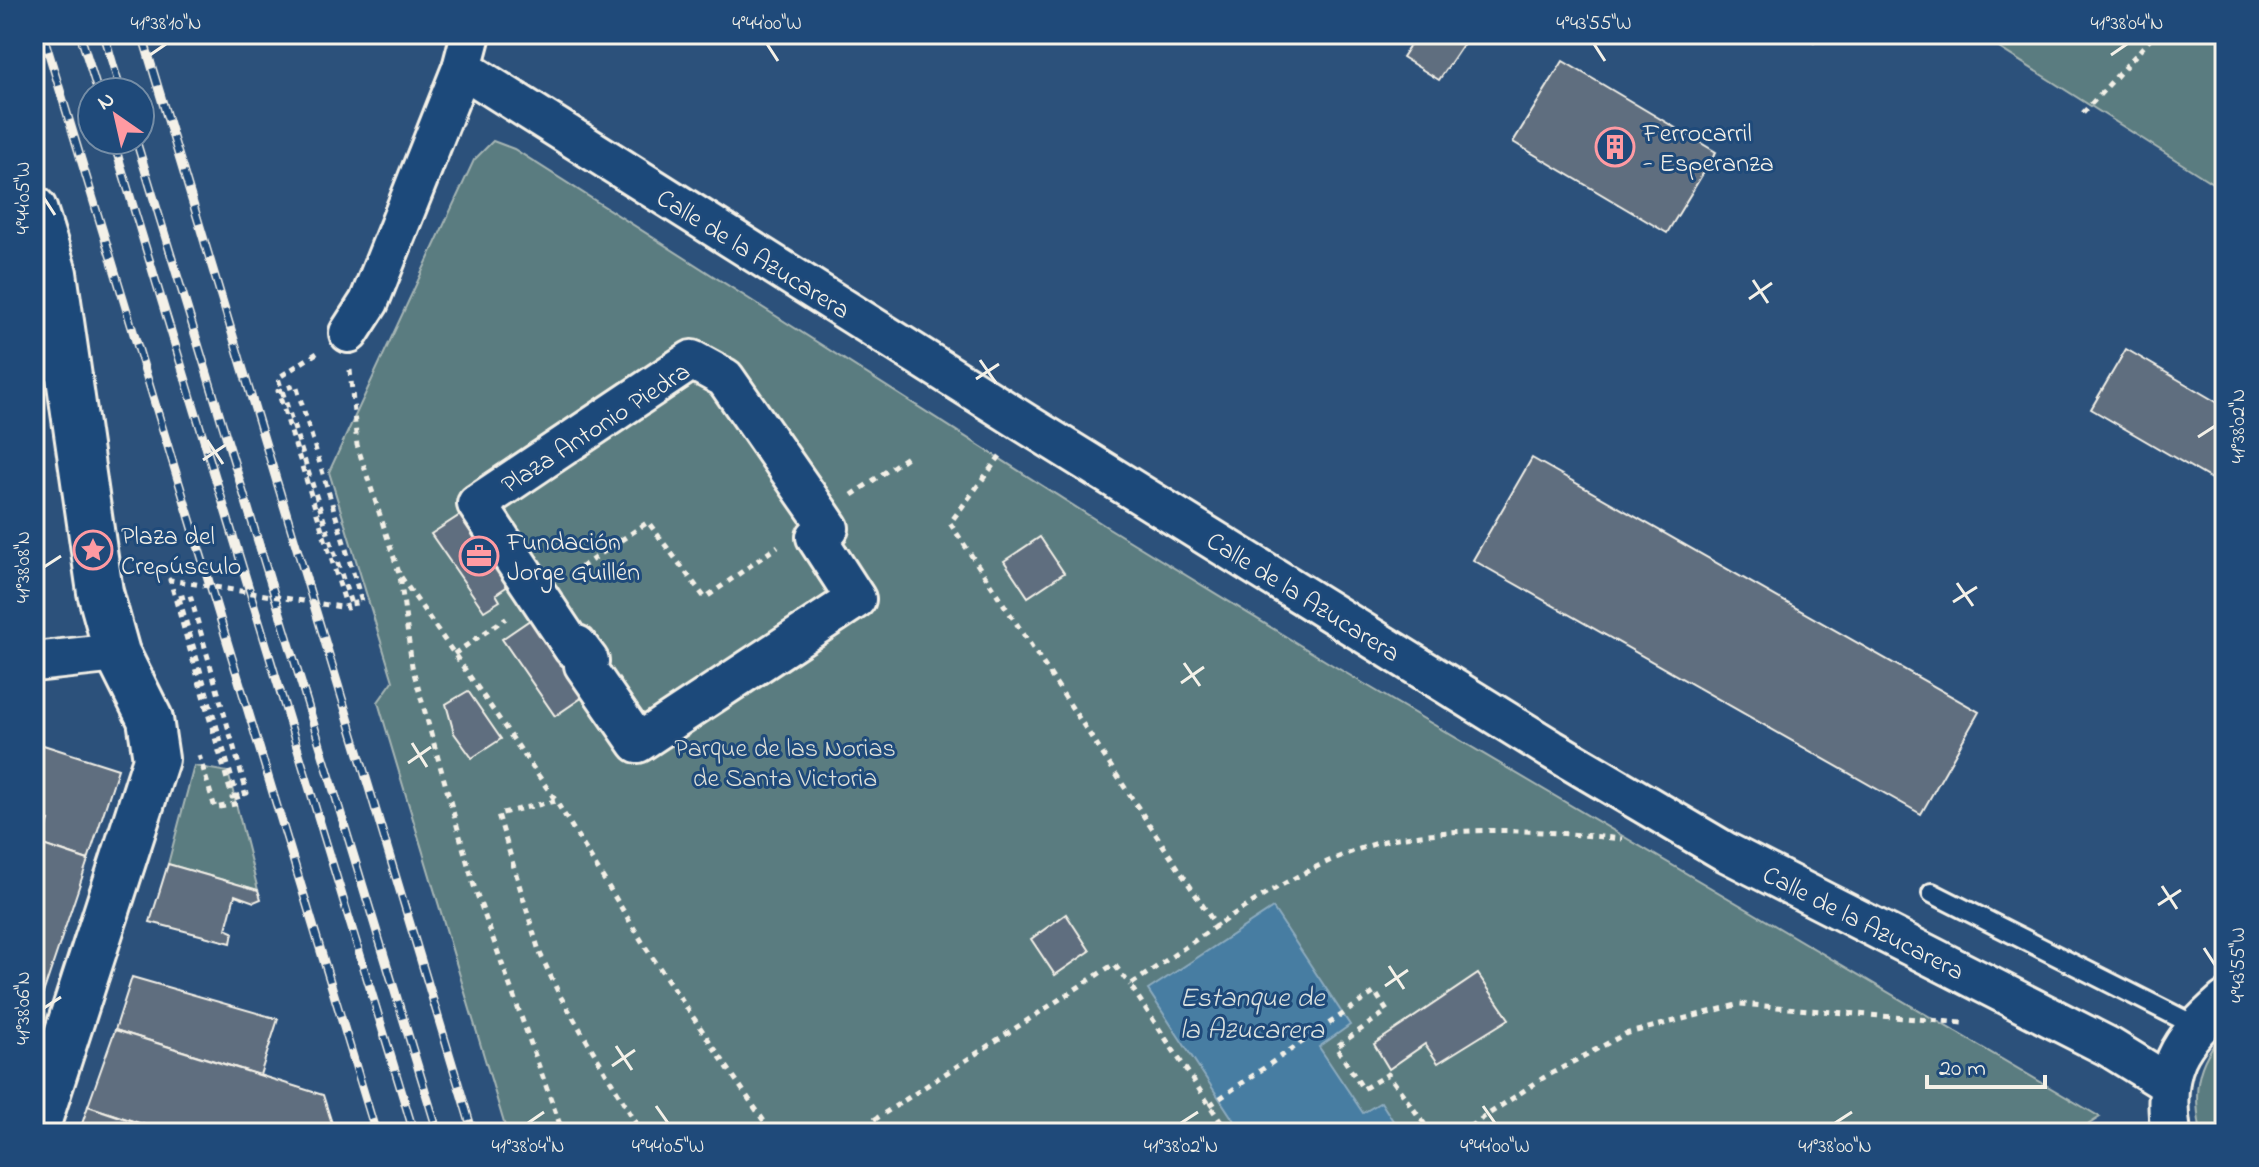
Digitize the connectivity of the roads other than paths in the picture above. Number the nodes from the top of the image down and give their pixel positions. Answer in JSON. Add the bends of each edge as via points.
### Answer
{"nodes":[{"id":1,"x":466,"y":51,"type":"edge"},
{"id":2,"x":34,"y":209,"type":"edge"},
{"id":3,"x":44,"y":277,"type":"edge"},
{"id":4,"x":349,"y":333,"type":"road end"},
{"id":5,"x":538,"y":597,"type":"joint"},
{"id":6,"x":117,"y":653,"type":"junction"},
{"id":7,"x":34,"y":662,"type":"edge"},
{"id":8,"x":1932,"y":893,"type":"dead end"},
{"id":9,"x":2225,"y":1001,"type":"edge"},
{"id":10,"x":2196,"y":1026,"type":"junction"},
{"id":11,"x":2169,"y":1084,"type":"junction"},
{"id":12,"x":35,"y":1133,"type":"edge"},
{"id":13,"x":2171,"y":1133,"type":"edge"}],
"edges":[{"from":1,"to":4,"type":"street","via":[[369,302]]},
{"from":1,"to":11,"type":"street","name":"Calle de la Azucarera","via":[[1025,423],[1564,757],[1726,852],[2109,1047]]},
{"from":2,"to":3,"type":"street"},
{"from":3,"to":6,"type":"street","via":[[100,592]]},
{"from":5,"to":5,"type":"street","name":"Plaza Antonio Piedra","via":[[477,504],[692,360],[725,378],[821,516],[829,528],[816,537],[856,599],[638,743],[584,665],[589,661],[577,645],[573,648]]},
{"from":6,"to":7,"type":"street"},
{"from":6,"to":12,"type":"street","via":[[150,719],[156,759]]},
{"from":8,"to":10,"type":"lane"},
{"from":9,"to":10,"type":"street"},
{"from":10,"to":11,"type":"street","via":[[2174,1063]]},
{"from":11,"to":13,"type":"street"}]}
